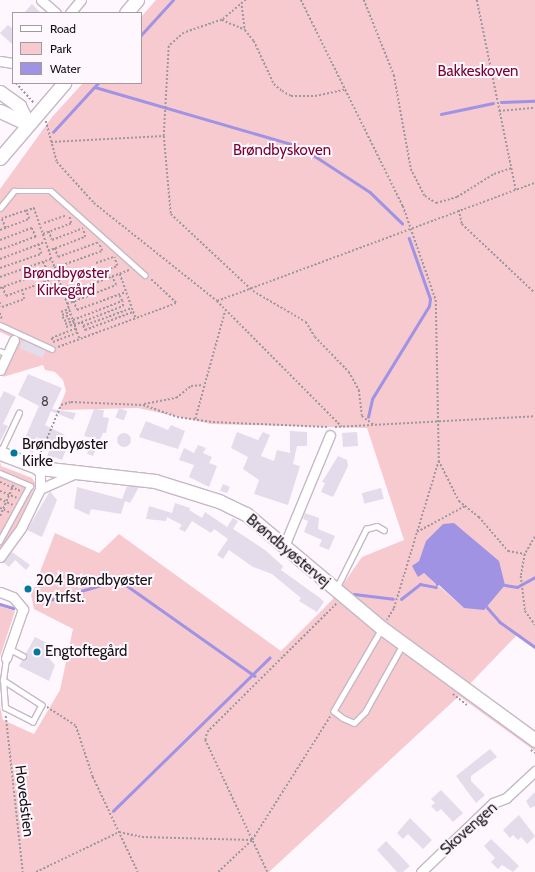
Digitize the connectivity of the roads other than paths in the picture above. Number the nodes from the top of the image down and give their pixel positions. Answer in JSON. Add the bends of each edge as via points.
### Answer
{"nodes":[{"id":1,"x":41,"y":0,"type":"edge"},
{"id":2,"x":81,"y":0,"type":"edge"},
{"id":3,"x":137,"y":0,"type":"edge"},
{"id":4,"x":55,"y":12,"type":"edge"},
{"id":5,"x":71,"y":12,"type":"edge"},
{"id":6,"x":127,"y":12,"type":"edge"},
{"id":7,"x":0,"y":61,"type":"edge"},
{"id":8,"x":12,"y":63,"type":"edge"},
{"id":9,"x":63,"y":84,"type":"edge"},
{"id":10,"x":0,"y":92,"type":"edge"},
{"id":11,"x":0,"y":111,"type":"edge"},
{"id":12,"x":28,"y":124,"type":"junction"},
{"id":13,"x":0,"y":158,"type":"edge"},
{"id":14,"x":0,"y":208,"type":"edge"},
{"id":15,"x":145,"y":275,"type":"road end"},
{"id":16,"x":0,"y":325,"type":"edge"},
{"id":17,"x":16,"y":336,"type":"junction"},
{"id":18,"x":52,"y":349,"type":"road end"},
{"id":19,"x":4,"y":353,"type":"edge"},
{"id":20,"x":0,"y":370,"type":"edge"},
{"id":21,"x":18,"y":413,"type":"dead end"},
{"id":22,"x":330,"y":435,"type":"dead end"},
{"id":23,"x":0,"y":453,"type":"edge"},
{"id":24,"x":35,"y":466,"type":"junction"},
{"id":25,"x":0,"y":473,"type":"edge"},
{"id":26,"x":74,"y":473,"type":"junction"},
{"id":27,"x":40,"y":489,"type":"junction"},
{"id":28,"x":384,"y":530,"type":"dead end"},
{"id":29,"x":0,"y":541,"type":"edge"},
{"id":30,"x":284,"y":546,"type":"junction"},
{"id":31,"x":0,"y":557,"type":"edge"},
{"id":32,"x":0,"y":592,"type":"edge"},
{"id":33,"x":339,"y":594,"type":"junction"},
{"id":34,"x":382,"y":628,"type":"junction"},
{"id":35,"x":404,"y":644,"type":"junction"},
{"id":36,"x":10,"y":649,"type":"junction"},
{"id":37,"x":23,"y":656,"type":"dead end"},
{"id":38,"x":6,"y":658,"type":"joint"},
{"id":39,"x":3,"y":680,"type":"junction"},
{"id":40,"x":535,"y":740,"type":"edge"},
{"id":41,"x":535,"y":771,"type":"edge"},
{"id":42,"x":421,"y":872,"type":"edge"}],
"edges":[{"from":1,"to":4,"type":"street"},
{"from":2,"to":5,"type":"street"},
{"from":3,"to":6,"type":"street"},
{"from":7,"to":8,"type":"street"},
{"from":9,"to":12,"type":"street"},
{"from":10,"to":12,"type":"street","via":[[19,106]]},
{"from":11,"to":12,"type":"street"},
{"from":12,"to":13,"type":"street"},
{"from":14,"to":15,"type":"lane","via":[[14,191],[51,191]]},
{"from":16,"to":17,"type":"lane"},
{"from":17,"to":18,"type":"lane"},
{"from":17,"to":19,"type":"street"},
{"from":19,"to":20,"type":"street"},
{"from":21,"to":23,"type":"lane"},
{"from":22,"to":30,"type":"street"},
{"from":23,"to":24,"type":"street","name":"Brøndbyøstervej"},
{"from":24,"to":26,"type":"street","name":"Brøndbyøstervej"},
{"from":24,"to":27,"type":"street","via":[[40,473]]},
{"from":25,"to":29,"type":"lane","via":[[30,486]]},
{"from":26,"to":27,"type":"street"},
{"from":26,"to":30,"type":"street","name":"Brøndbyøstervej","via":[[132,476],[219,501],[246,514]]},
{"from":27,"to":31,"type":"street","via":[[21,528]]},
{"from":28,"to":33,"type":"lane","via":[[378,526],[366,529]]},
{"from":30,"to":33,"type":"street","name":"Brøndbyøstervej"},
{"from":32,"to":36,"type":"street","via":[[13,597],[23,609]]},
{"from":33,"to":34,"type":"street","name":"Brøndbyøstervej"},
{"from":34,"to":35,"type":"street","name":"Brøndbyøstervej"},
{"from":34,"to":35,"type":"lane","via":[[334,711],[354,723],[365,712]]},
{"from":35,"to":40,"type":"street","name":"Brøndbyøstervej"},
{"from":36,"to":37,"type":"lane"},
{"from":36,"to":38,"type":"street"},
{"from":38,"to":39,"type":"lane"},
{"from":39,"to":39,"type":"lane","via":[[5,708],[33,722],[42,705]]},
{"from":41,"to":42,"type":"street","name":"Skovengen","via":[[506,798],[493,803]]}]}
